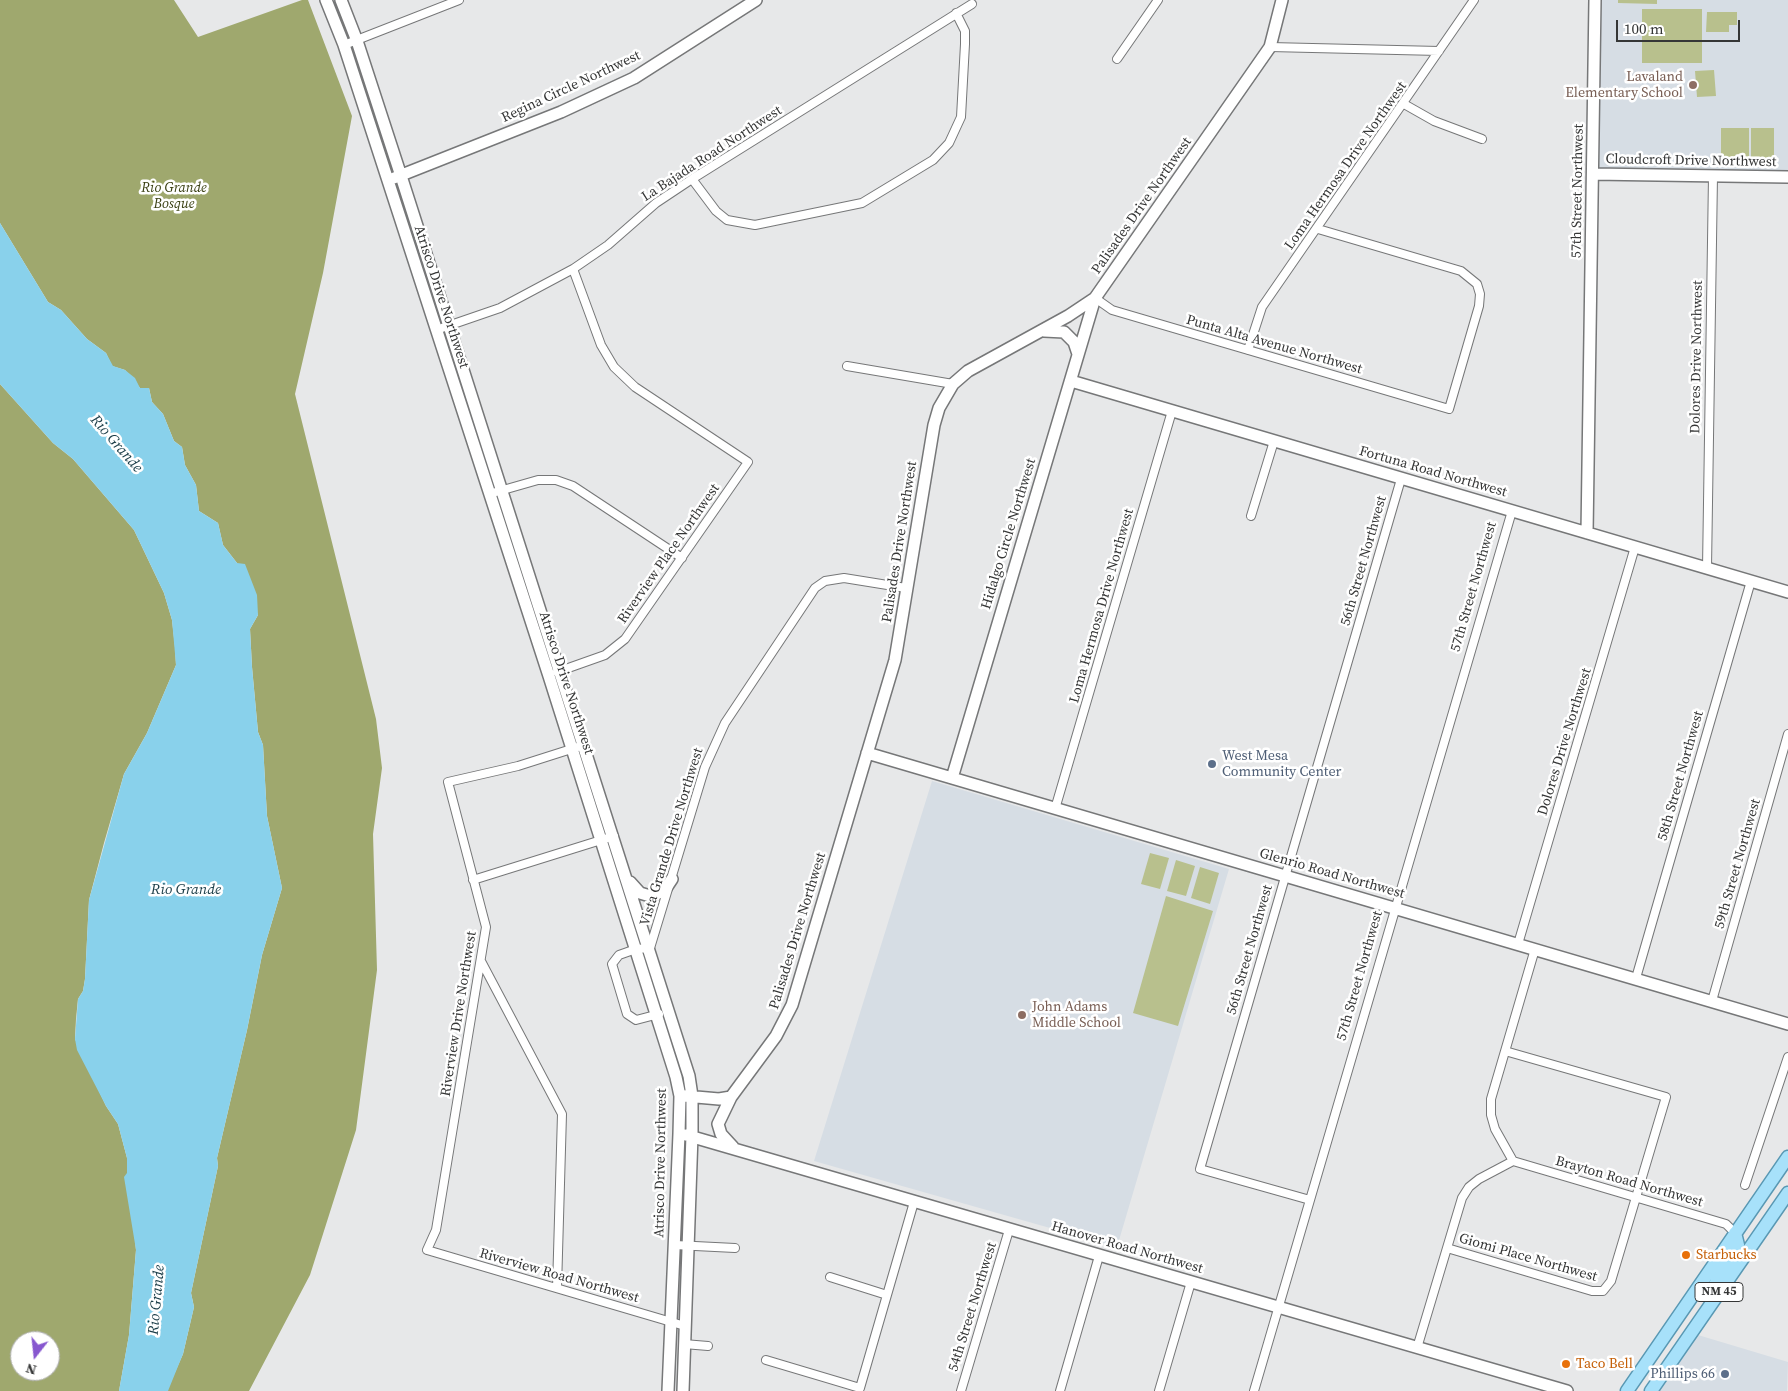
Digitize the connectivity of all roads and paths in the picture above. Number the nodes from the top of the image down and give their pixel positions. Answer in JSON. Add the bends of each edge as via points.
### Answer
{"nodes":[{"id":1,"x":326,"y":0,"type":"edge"},
{"id":2,"x":341,"y":0,"type":"edge"},
{"id":3,"x":459,"y":0,"type":"edge"},
{"id":4,"x":756,"y":0,"type":"edge"},
{"id":5,"x":1158,"y":0,"type":"edge"},
{"id":6,"x":1282,"y":0,"type":"edge"},
{"id":7,"x":1474,"y":0,"type":"edge"},
{"id":8,"x":1595,"y":0,"type":"edge"},
{"id":9,"x":972,"y":4,"type":"dead end"},
{"id":10,"x":956,"y":13,"type":"junction"},
{"id":11,"x":357,"y":41,"type":"junction"},
{"id":12,"x":344,"y":45,"type":"junction"},
{"id":13,"x":1270,"y":47,"type":"junction"},
{"id":14,"x":1439,"y":52,"type":"junction"},
{"id":15,"x":1117,"y":59,"type":"dead end"},
{"id":16,"x":1404,"y":104,"type":"junction"},
{"id":17,"x":1482,"y":140,"type":"dead end"},
{"id":18,"x":1593,"y":174,"type":"junction"},
{"id":19,"x":401,"y":176,"type":"junction"},
{"id":20,"x":1713,"y":176,"type":"junction"},
{"id":21,"x":1788,"y":177,"type":"edge"},
{"id":22,"x":692,"y":179,"type":"junction"},
{"id":23,"x":387,"y":180,"type":"junction"},
{"id":24,"x":1318,"y":229,"type":"junction"},
{"id":25,"x":573,"y":270,"type":"junction"},
{"id":26,"x":1095,"y":298,"type":"junction"},
{"id":27,"x":449,"y":326,"type":"junction"},
{"id":28,"x":436,"y":330,"type":"junction"},
{"id":29,"x":1040,"y":331,"type":"junction"},
{"id":30,"x":1248,"y":350,"type":"junction"},
{"id":31,"x":1078,"y":354,"type":"junction"},
{"id":32,"x":847,"y":366,"type":"dead end"},
{"id":33,"x":1071,"y":381,"type":"junction"},
{"id":34,"x":953,"y":384,"type":"junction"},
{"id":35,"x":1172,"y":411,"type":"junction"},
{"id":36,"x":1274,"y":441,"type":"junction"},
{"id":37,"x":1401,"y":479,"type":"junction"},
{"id":38,"x":503,"y":490,"type":"junction"},
{"id":39,"x":489,"y":494,"type":"junction"},
{"id":40,"x":1512,"y":511,"type":"junction"},
{"id":41,"x":1252,"y":516,"type":"dead end"},
{"id":42,"x":1587,"y":533,"type":"junction"},
{"id":43,"x":1635,"y":547,"type":"junction"},
{"id":44,"x":682,"y":558,"type":"junction"},
{"id":45,"x":1707,"y":568,"type":"junction"},
{"id":46,"x":1751,"y":581,"type":"junction"},
{"id":47,"x":906,"y":588,"type":"junction"},
{"id":48,"x":1788,"y":592,"type":"edge"},
{"id":49,"x":561,"y":671,"type":"junction"},
{"id":50,"x":549,"y":676,"type":"junction"},
{"id":51,"x":1788,"y":734,"type":"edge"},
{"id":52,"x":584,"y":745,"type":"junction"},
{"id":53,"x":571,"y":749,"type":"junction"},
{"id":54,"x":867,"y":753,"type":"junction"},
{"id":55,"x":952,"y":778,"type":"junction"},
{"id":56,"x":1055,"y":809,"type":"junction"},
{"id":57,"x":614,"y":836,"type":"junction"},
{"id":58,"x":600,"y":839,"type":"junction"},
{"id":59,"x":1284,"y":876,"type":"junction"},
{"id":60,"x":672,"y":879,"type":"junction"},
{"id":61,"x":473,"y":880,"type":"junction"},
{"id":62,"x":628,"y":880,"type":"junction"},
{"id":63,"x":1395,"y":908,"type":"junction"},
{"id":64,"x":1518,"y":944,"type":"junction"},
{"id":65,"x":650,"y":948,"type":"junction"},
{"id":66,"x":636,"y":949,"type":"junction"},
{"id":67,"x":1535,"y":949,"type":"junction"},
{"id":68,"x":481,"y":961,"type":"junction"},
{"id":69,"x":1636,"y":978,"type":"junction"},
{"id":70,"x":1712,"y":1001,"type":"junction"},
{"id":71,"x":670,"y":1011,"type":"junction"},
{"id":72,"x":658,"y":1015,"type":"junction"},
{"id":73,"x":1788,"y":1024,"type":"edge"},
{"id":74,"x":1505,"y":1051,"type":"junction"},
{"id":75,"x":1788,"y":1058,"type":"edge"},
{"id":76,"x":680,"y":1096,"type":"junction"},
{"id":77,"x":692,"y":1096,"type":"junction"},
{"id":78,"x":731,"y":1097,"type":"junction"},
{"id":79,"x":679,"y":1134,"type":"junction"},
{"id":80,"x":692,"y":1135,"type":"junction"},
{"id":81,"x":733,"y":1147,"type":"junction"},
{"id":82,"x":1788,"y":1156,"type":"edge"},
{"id":83,"x":1512,"y":1161,"type":"junction"},
{"id":84,"x":1744,"y":1185,"type":"dead end"},
{"id":85,"x":1788,"y":1193,"type":"edge"},
{"id":86,"x":1636,"y":1196,"type":"junction"},
{"id":87,"x":1310,"y":1200,"type":"junction"},
{"id":88,"x":914,"y":1202,"type":"junction"},
{"id":89,"x":1009,"y":1230,"type":"junction"},
{"id":90,"x":1735,"y":1233,"type":"junction"},
{"id":91,"x":675,"y":1245,"type":"junction"},
{"id":92,"x":688,"y":1246,"type":"junction"},
{"id":93,"x":735,"y":1248,"type":"dead end"},
{"id":94,"x":1447,"y":1248,"type":"junction"},
{"id":95,"x":427,"y":1250,"type":"joint"},
{"id":96,"x":1099,"y":1256,"type":"junction"},
{"id":97,"x":830,"y":1277,"type":"dead end"},
{"id":98,"x":1191,"y":1282,"type":"junction"},
{"id":99,"x":557,"y":1288,"type":"junction"},
{"id":100,"x":887,"y":1295,"type":"junction"},
{"id":101,"x":1711,"y":1304,"type":"junction"},
{"id":102,"x":1279,"y":1307,"type":"junction"},
{"id":103,"x":671,"y":1322,"type":"junction"},
{"id":104,"x":685,"y":1326,"type":"junction"},
{"id":105,"x":684,"y":1344,"type":"junction"},
{"id":106,"x":708,"y":1346,"type":"dead end"},
{"id":107,"x":1417,"y":1348,"type":"junction"},
{"id":108,"x":766,"y":1360,"type":"dead end"},
{"id":109,"x":668,"y":1391,"type":"edge"},
{"id":110,"x":683,"y":1391,"type":"edge"},
{"id":111,"x":961,"y":1391,"type":"edge"},
{"id":112,"x":1060,"y":1391,"type":"edge"},
{"id":113,"x":1159,"y":1391,"type":"edge"},
{"id":114,"x":1254,"y":1391,"type":"edge"},
{"id":115,"x":1567,"y":1391,"type":"edge"},
{"id":116,"x":1627,"y":1391,"type":"edge"},
{"id":117,"x":1651,"y":1391,"type":"edge"}],
"edges":[{"from":1,"to":12,"type":"street","name":"Atrisco Drive Northwest"},
{"from":2,"to":11,"type":"street","name":"Atrisco Drive Northwest"},
{"from":3,"to":11,"type":"street"},
{"from":4,"to":19,"type":"street","name":"Regina Circle Northwest","via":[[634,78],[561,112]]},
{"from":5,"to":15,"type":"street"},
{"from":6,"to":13,"type":"street"},
{"from":7,"to":14,"type":"street","name":"Loma Hermosa Drive Northwest"},
{"from":8,"to":18,"type":"street","name":"57th Street Northwest"},
{"from":9,"to":10,"type":"street","name":"La Bajada Road Northwest"},
{"from":10,"to":22,"type":"street","name":"La Bajada Road Northwest"},
{"from":10,"to":22,"type":"street","via":[[965,30],[961,118],[949,143],[933,160],[862,203],[755,225],[727,220],[716,211]]},
{"from":11,"to":12,"type":"street"},
{"from":11,"to":19,"type":"street","name":"Atrisco Drive Northwest"},
{"from":12,"to":23,"type":"street","name":"Atrisco Drive Northwest"},
{"from":13,"to":14,"type":"street"},
{"from":13,"to":26,"type":"street","name":"Palisades Drive Northwest"},
{"from":14,"to":16,"type":"street","name":"Loma Hermosa Drive Northwest"},
{"from":16,"to":17,"type":"street","via":[[1434,121]]},
{"from":16,"to":24,"type":"street","name":"Loma Hermosa Drive Northwest"},
{"from":18,"to":20,"type":"street","name":"Cloudcroft Drive Northwest"},
{"from":18,"to":42,"type":"street","name":"57th Street Northwest"},
{"from":19,"to":23,"type":"street","name":"Regina Circle Northwest"},
{"from":19,"to":27,"type":"street","name":"Atrisco Drive Northwest"},
{"from":20,"to":21,"type":"street","name":"Cloudcroft Drive Northwest"},
{"from":20,"to":45,"type":"street","name":"Dolores Drive Northwest"},
{"from":22,"to":25,"type":"street","name":"La Bajada Road Northwest","via":[[656,203],[608,246]]},
{"from":23,"to":28,"type":"street","name":"Atrisco Drive Northwest"},
{"from":24,"to":30,"type":"street","name":"Loma Hermosa Drive Northwest","via":[[1262,307]]},
{"from":24,"to":30,"type":"street","name":"Punta Alta Avenue Northwest","via":[[1461,271],[1477,284],[1479,306],[1449,409]]},
{"from":25,"to":27,"type":"street","name":"La Bajada Road Northwest","via":[[500,308]]},
{"from":25,"to":44,"type":"street","name":"Riverview Place Northwest","via":[[601,345],[614,366],[635,387],[748,462]]},
{"from":26,"to":29,"type":"street","name":"Palisades Drive Northwest"},
{"from":26,"to":30,"type":"street","name":"Punta Alta Avenue Northwest","via":[[1112,310]]},
{"from":26,"to":31,"type":"street","name":"Hidalgo Circle Northwest"},
{"from":27,"to":28,"type":"street","name":"La Bajada Road Northwest"},
{"from":27,"to":38,"type":"street","name":"Atrisco Drive Northwest"},
{"from":28,"to":39,"type":"street","name":"Atrisco Drive Northwest"},
{"from":29,"to":31,"type":"street","via":[[1064,332],[1074,342]]},
{"from":29,"to":34,"type":"street","name":"Palisades Drive Northwest","via":[[986,359]]},
{"from":31,"to":33,"type":"street","name":"Hidalgo Circle Northwest"},
{"from":32,"to":34,"type":"street"},
{"from":33,"to":35,"type":"street","name":"Fortuna Road Northwest"},
{"from":33,"to":55,"type":"street","name":"Hidalgo Circle Northwest"},
{"from":34,"to":47,"type":"street","name":"Palisades Drive Northwest","via":[[934,424]]},
{"from":35,"to":36,"type":"street","name":"Fortuna Road Northwest"},
{"from":35,"to":56,"type":"street","name":"Loma Hermosa Drive Northwest"},
{"from":36,"to":37,"type":"street","name":"Fortuna Road Northwest"},
{"from":36,"to":41,"type":"street"},
{"from":37,"to":40,"type":"street","name":"Fortuna Road Northwest"},
{"from":37,"to":59,"type":"street","name":"56th Street Northwest"},
{"from":38,"to":39,"type":"street"},
{"from":38,"to":44,"type":"street","via":[[538,480],[556,480],[573,486]]},
{"from":38,"to":49,"type":"street","name":"Atrisco Drive Northwest"},
{"from":39,"to":50,"type":"street","name":"Atrisco Drive Northwest"},
{"from":40,"to":42,"type":"street","name":"Fortuna Road Northwest"},
{"from":40,"to":63,"type":"street","name":"57th Street Northwest"},
{"from":42,"to":43,"type":"street","name":"Fortuna Road Northwest"},
{"from":43,"to":45,"type":"street","name":"Fortuna Road Northwest"},
{"from":43,"to":64,"type":"street","name":"Dolores Drive Northwest"},
{"from":44,"to":49,"type":"street","name":"Riverview Place Northwest","via":[[625,639],[605,655]]},
{"from":45,"to":46,"type":"street","name":"Fortuna Road Northwest"},
{"from":46,"to":48,"type":"street","name":"Fortuna Road Northwest"},
{"from":46,"to":69,"type":"street","name":"58th Street Northwest"},
{"from":47,"to":54,"type":"street","name":"Palisades Drive Northwest","via":[[896,653]]},
{"from":47,"to":60,"type":"street","name":"Vista Grande Drive Northwest","via":[[844,578],[825,582],[812,592],[713,746]]},
{"from":49,"to":50,"type":"street","name":"Riverview Place Northwest"},
{"from":49,"to":52,"type":"street","name":"Atrisco Drive Northwest"},
{"from":50,"to":53,"type":"street","name":"Atrisco Drive Northwest"},
{"from":51,"to":70,"type":"street","name":"59th Street Northwest"},
{"from":52,"to":53,"type":"street"},
{"from":52,"to":57,"type":"street","name":"Atrisco Drive Northwest"},
{"from":53,"to":58,"type":"street","name":"Atrisco Drive Northwest"},
{"from":53,"to":61,"type":"street","name":"Riverview Drive Northwest","via":[[518,766],[448,782]]},
{"from":54,"to":55,"type":"street","name":"Glenrio Road Northwest"},
{"from":54,"to":78,"type":"street","name":"Palisades Drive Northwest","via":[[792,1004],[776,1036]]},
{"from":55,"to":56,"type":"street","name":"Glenrio Road Northwest"},
{"from":56,"to":59,"type":"street","name":"Glenrio Road Northwest"},
{"from":57,"to":58,"type":"street"},
{"from":57,"to":62,"type":"street","name":"Atrisco Drive Northwest"},
{"from":58,"to":61,"type":"street"},
{"from":58,"to":66,"type":"street","name":"Atrisco Drive Northwest"},
{"from":59,"to":63,"type":"street","name":"Glenrio Road Northwest"},
{"from":59,"to":87,"type":"street","name":"56th Street Northwest","via":[[1200,1169]]},
{"from":60,"to":62,"type":"street","via":[[664,892],[650,896],[640,893]]},
{"from":60,"to":65,"type":"street","name":"Vista Grande Drive Northwest"},
{"from":61,"to":68,"type":"street","name":"Riverview Drive Northwest","via":[[486,928]]},
{"from":62,"to":65,"type":"street","name":"Atrisco Drive Northwest"},
{"from":63,"to":64,"type":"street","name":"Glenrio Road Northwest"},
{"from":63,"to":87,"type":"street","name":"57th Street Northwest"},
{"from":64,"to":67,"type":"street","name":"Glenrio Road Northwest"},
{"from":65,"to":66,"type":"street"},
{"from":65,"to":71,"type":"street","name":"Atrisco Drive Northwest"},
{"from":66,"to":72,"type":"street","name":"Atrisco Drive Northwest"},
{"from":66,"to":72,"type":"street","via":[[619,955],[612,964],[624,1009],[636,1020]]},
{"from":67,"to":69,"type":"street","name":"Glenrio Road Northwest"},
{"from":67,"to":74,"type":"street"},
{"from":68,"to":95,"type":"street","name":"Riverview Drive Northwest","via":[[436,1230]]},
{"from":68,"to":99,"type":"street","via":[[562,1114]]},
{"from":69,"to":70,"type":"street","name":"Glenrio Road Northwest"},
{"from":70,"to":73,"type":"street","name":"Glenrio Road Northwest"},
{"from":71,"to":72,"type":"street"},
{"from":71,"to":77,"type":"street","name":"Atrisco Drive Northwest","via":[[690,1076]]},
{"from":72,"to":76,"type":"street","name":"Atrisco Drive Northwest"},
{"from":74,"to":83,"type":"street","via":[[1491,1115]]},
{"from":74,"to":86,"type":"street","via":[[1666,1097]]},
{"from":75,"to":84,"type":"street"},
{"from":76,"to":77,"type":"street"},
{"from":76,"to":79,"type":"street","name":"Atrisco Drive Northwest"},
{"from":77,"to":78,"type":"street"},
{"from":77,"to":80,"type":"street","name":"Atrisco Drive Northwest"},
{"from":78,"to":81,"type":"street","name":"Palisades Drive Northwest","via":[[718,1124],[721,1134]]},
{"from":79,"to":80,"type":"street","name":"Hanover Road Northwest"},
{"from":79,"to":91,"type":"street","name":"Atrisco Drive Northwest"},
{"from":80,"to":81,"type":"street","name":"Hanover Road Northwest"},
{"from":80,"to":92,"type":"street","name":"Atrisco Drive Northwest"},
{"from":81,"to":88,"type":"street","name":"Hanover Road Northwest"},
{"from":82,"to":90,"type":"main road","number":"NM 45"},
{"from":83,"to":86,"type":"street","name":"Brayton Road Northwest"},
{"from":83,"to":94,"type":"street","via":[[1469,1187],[1462,1198]]},
{"from":85,"to":101,"type":"main road","number":"NM 45"},
{"from":86,"to":90,"type":"street","name":"Brayton Road Northwest","via":[[1726,1224]]},
{"from":86,"to":94,"type":"street","name":"Giomi Place Northwest","via":[[1611,1281],[1603,1291],[1592,1291]]},
{"from":87,"to":102,"type":"street","name":"57th Street Northwest"},
{"from":88,"to":89,"type":"street","name":"Hanover Road Northwest"},
{"from":88,"to":100,"type":"street"},
{"from":89,"to":96,"type":"street","name":"Hanover Road Northwest"},
{"from":89,"to":111,"type":"street","name":"54th Street Northwest"},
{"from":90,"to":101,"type":"main road","via":[[1738,1245],[1711,1290]]},
{"from":90,"to":116,"type":"main road","number":"NM 45"},
{"from":91,"to":92,"type":"street"},
{"from":91,"to":103,"type":"street","name":"Atrisco Drive Northwest"},
{"from":92,"to":93,"type":"street"},
{"from":92,"to":104,"type":"street","name":"Atrisco Drive Northwest"},
{"from":94,"to":107,"type":"street"},
{"from":95,"to":99,"type":"street","name":"Riverview Road Northwest"},
{"from":96,"to":98,"type":"street","name":"Hanover Road Northwest"},
{"from":96,"to":112,"type":"street"},
{"from":97,"to":100,"type":"street"},
{"from":98,"to":102,"type":"street","name":"Hanover Road Northwest"},
{"from":98,"to":113,"type":"street"},
{"from":99,"to":103,"type":"street","name":"Riverview Road Northwest"},
{"from":100,"to":108,"type":"street","via":[[860,1388]]},
{"from":101,"to":117,"type":"main road","number":"NM 45"},
{"from":102,"to":107,"type":"street","name":"Hanover Road Northwest"},
{"from":102,"to":114,"type":"street","name":"57th Street Northwest"},
{"from":103,"to":104,"type":"street","name":"Riverview Road Northwest"},
{"from":103,"to":109,"type":"street","name":"Atrisco Drive Northwest"},
{"from":104,"to":105,"type":"street","name":"Atrisco Drive Northwest"},
{"from":105,"to":106,"type":"street"},
{"from":105,"to":110,"type":"street","name":"Atrisco Drive Northwest"},
{"from":107,"to":115,"type":"street","name":"Hanover Road Northwest"}]}
